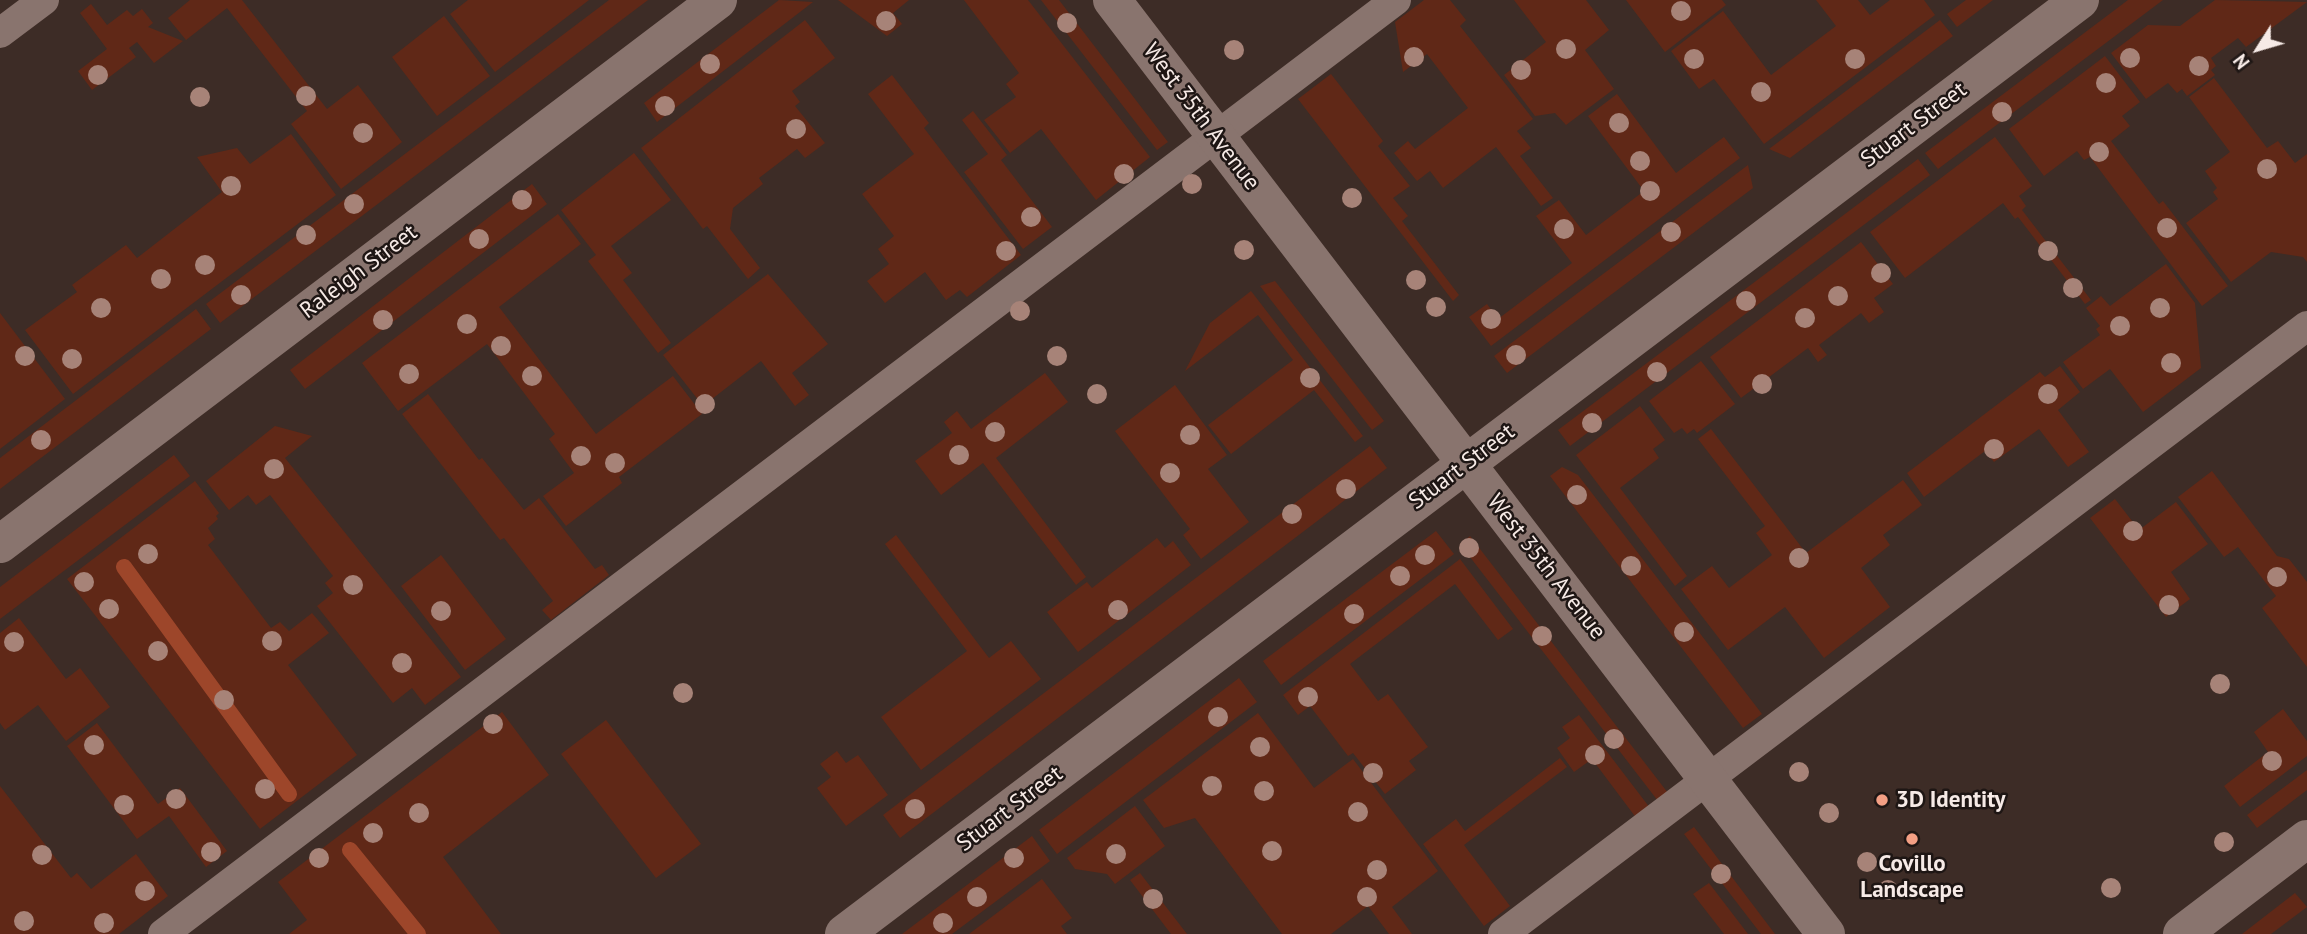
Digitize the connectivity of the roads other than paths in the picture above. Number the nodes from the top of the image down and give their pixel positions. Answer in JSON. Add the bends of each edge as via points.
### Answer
{"nodes":[{"id":1,"x":44,"y":0,"type":"edge"},
{"id":2,"x":718,"y":0,"type":"edge"},
{"id":3,"x":1112,"y":0,"type":"edge"},
{"id":4,"x":1396,"y":0,"type":"edge"},
{"id":5,"x":2080,"y":0,"type":"edge"},
{"id":6,"x":0,"y":33,"type":"edge"},
{"id":7,"x":1216,"y":136,"type":"junction"},
{"id":8,"x":2307,"y":326,"type":"edge"},
{"id":9,"x":1466,"y":464,"type":"junction"},
{"id":10,"x":0,"y":544,"type":"edge"},
{"id":11,"x":1708,"y":779,"type":"junction"},
{"id":12,"x":2303,"y":850,"type":"edge"},
{"id":13,"x":163,"y":934,"type":"edge"},
{"id":14,"x":844,"y":934,"type":"edge"},
{"id":15,"x":1503,"y":934,"type":"edge"},
{"id":16,"x":1826,"y":934,"type":"edge"},
{"id":17,"x":2182,"y":934,"type":"edge"}],
"edges":[{"from":1,"to":6,"type":"lane"},
{"from":2,"to":10,"type":"street","name":"Raleigh Street"},
{"from":3,"to":7,"type":"street","name":"West 35th Avenue"},
{"from":4,"to":7,"type":"lane"},
{"from":5,"to":9,"type":"street","name":"Stuart Street"},
{"from":7,"to":9,"type":"street","name":"West 35th Avenue"},
{"from":7,"to":13,"type":"lane"},
{"from":8,"to":11,"type":"lane"},
{"from":9,"to":11,"type":"street","name":"West 35th Avenue"},
{"from":9,"to":14,"type":"street","name":"Stuart Street"},
{"from":11,"to":15,"type":"lane"},
{"from":11,"to":16,"type":"street","name":"West 35th Avenue"},
{"from":12,"to":17,"type":"street"}]}
